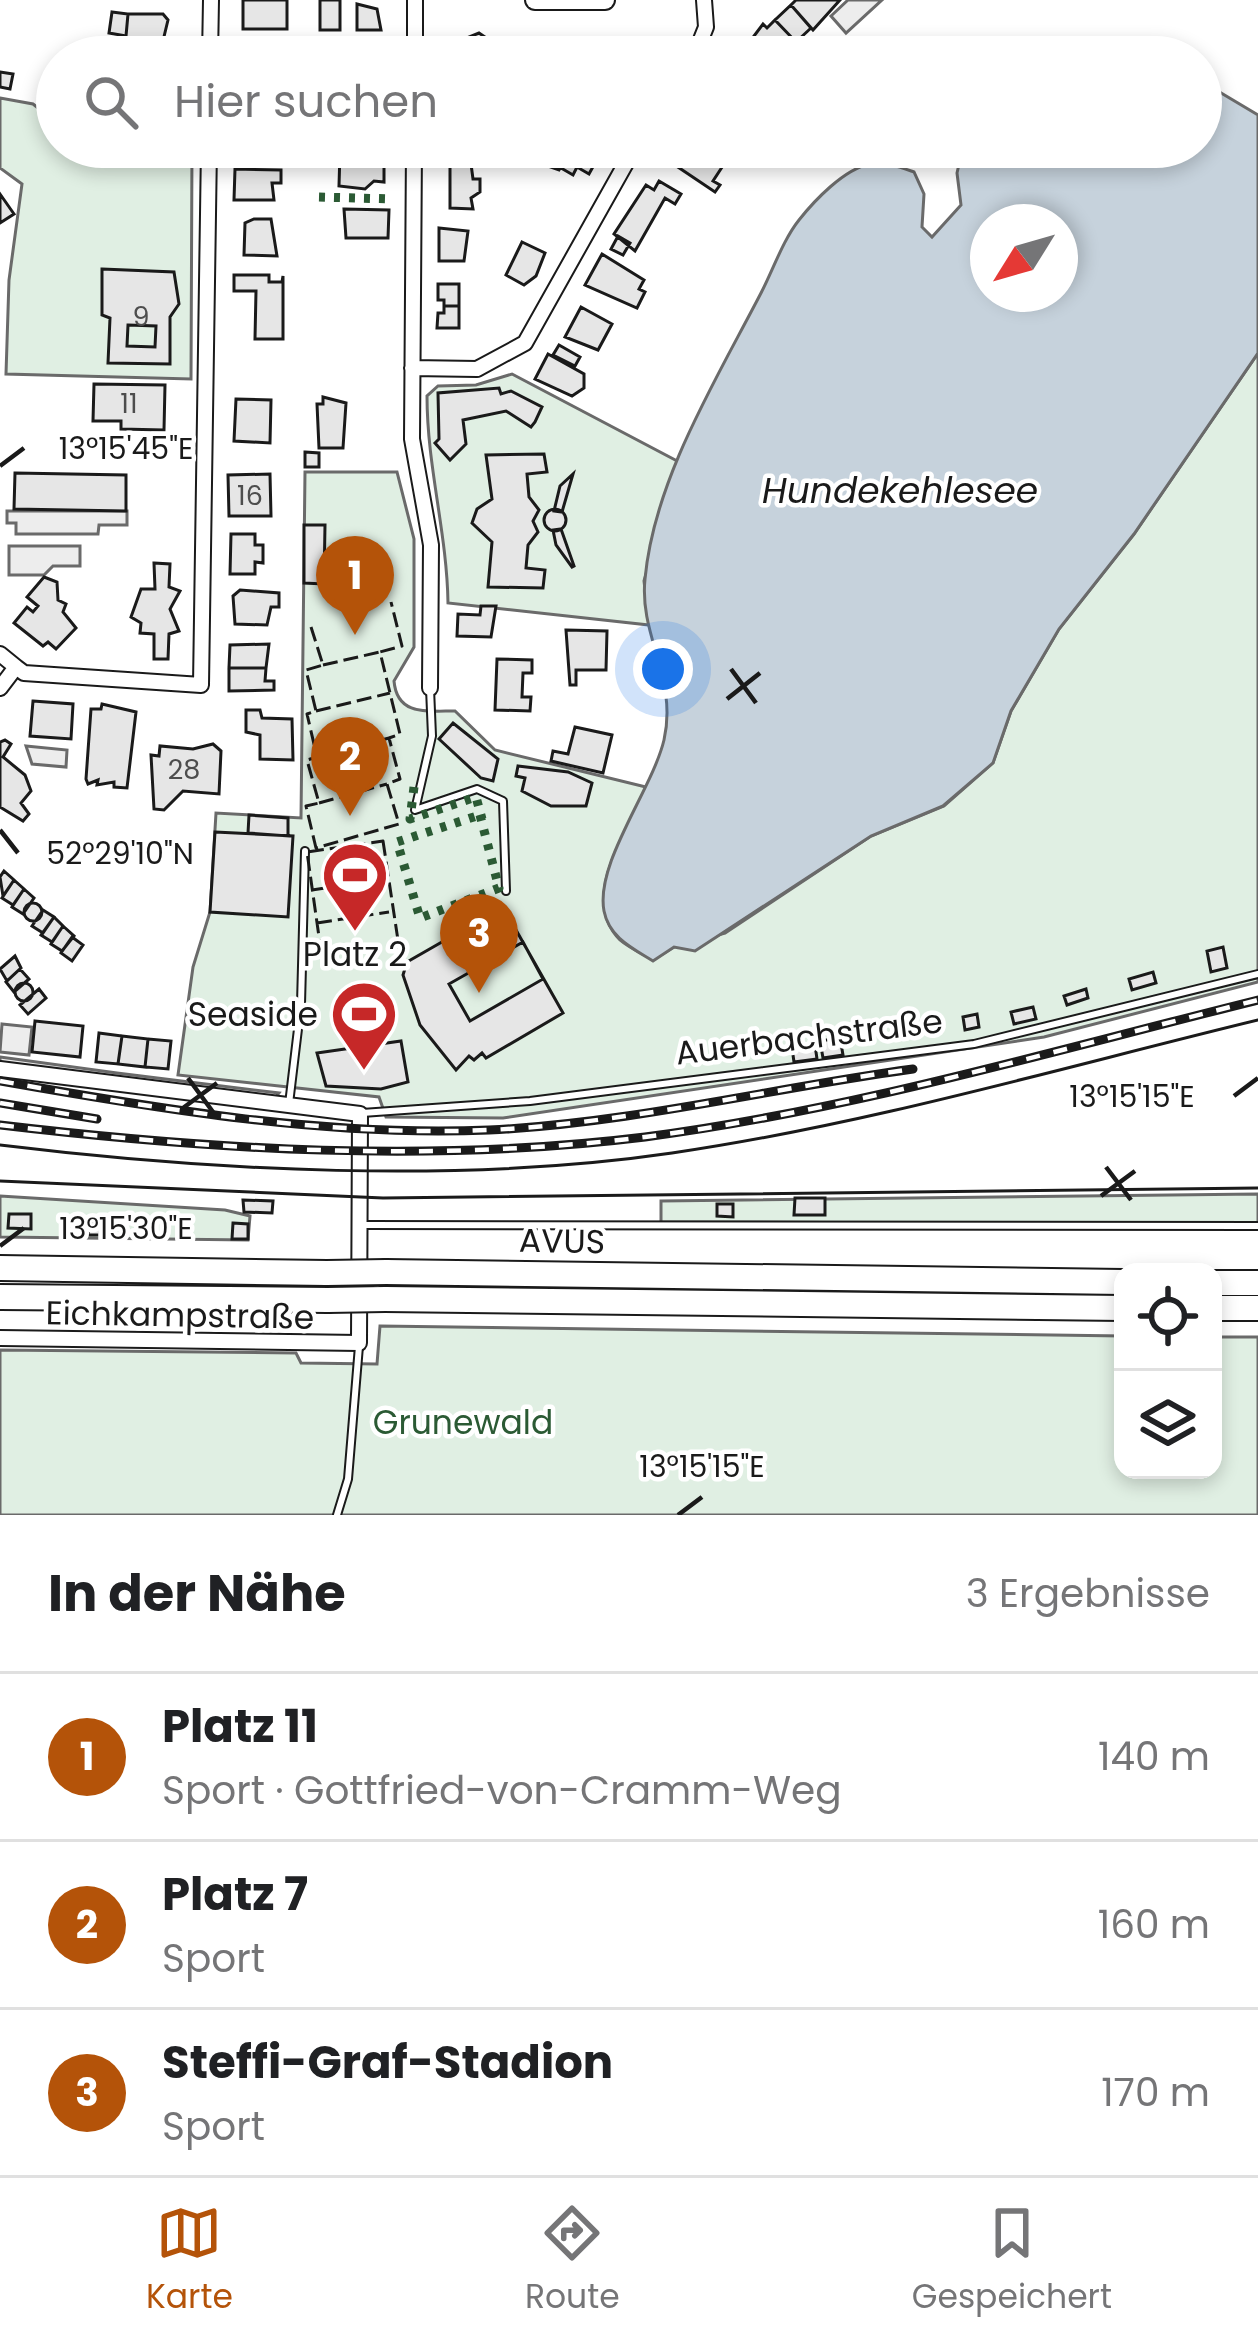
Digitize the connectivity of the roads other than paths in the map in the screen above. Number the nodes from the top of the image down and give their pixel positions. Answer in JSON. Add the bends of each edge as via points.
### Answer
{"nodes":[{"id":1,"x":211,"y":0,"type":"edge"},
{"id":2,"x":415,"y":0,"type":"edge"},
{"id":3,"x":535,"y":0,"type":"edge"},
{"id":4,"x":605,"y":0,"type":"edge"},
{"id":5,"x":704,"y":0,"type":"edge"},
{"id":6,"x":210,"y":36,"type":"edge"},
{"id":7,"x":415,"y":36,"type":"edge"},
{"id":8,"x":702,"y":36,"type":"edge"},
{"id":9,"x":209,"y":168,"type":"edge"},
{"id":10,"x":415,"y":168,"type":"edge"},
{"id":11,"x":623,"y":168,"type":"edge"},
{"id":12,"x":412,"y":368,"type":"junction"},
{"id":13,"x":0,"y":654,"type":"edge"},
{"id":14,"x":16,"y":667,"type":"junction"},
{"id":15,"x":0,"y":688,"type":"edge"},
{"id":16,"x":430,"y":688,"type":"joint"},
{"id":17,"x":304,"y":851,"type":"dead end"},
{"id":18,"x":506,"y":891,"type":"dead end"},
{"id":19,"x":1258,"y":974,"type":"edge"},
{"id":20,"x":0,"y":1069,"type":"edge"},
{"id":21,"x":289,"y":1104,"type":"junction"},
{"id":22,"x":360,"y":1114,"type":"junction"},
{"id":23,"x":360,"y":1225,"type":"junction"},
{"id":24,"x":1258,"y":1226,"type":"edge"},
{"id":25,"x":0,"y":1268,"type":"edge"},
{"id":26,"x":1114,"y":1282,"type":"edge"},
{"id":27,"x":1222,"y":1283,"type":"edge"},
{"id":28,"x":1258,"y":1283,"type":"edge"},
{"id":29,"x":0,"y":1297,"type":"edge"},
{"id":30,"x":1114,"y":1307,"type":"edge"},
{"id":31,"x":1222,"y":1308,"type":"edge"},
{"id":32,"x":1258,"y":1308,"type":"edge"},
{"id":33,"x":0,"y":1338,"type":"edge"},
{"id":34,"x":359,"y":1343,"type":"junction"},
{"id":35,"x":337,"y":1515,"type":"edge"}],
"edges":[{"from":1,"to":6,"type":"street"},
{"from":2,"to":7,"type":"street"},
{"from":3,"to":4,"type":"main road"},
{"from":5,"to":8,"type":"street"},
{"from":9,"to":14,"type":"street","via":[[201,686]]},
{"from":10,"to":12,"type":"street"},
{"from":11,"to":12,"type":"street","via":[[525,343],[478,369]]},
{"from":12,"to":16,"type":"street","via":[[413,468],[431,545]]},
{"from":13,"to":14,"type":"street"},
{"from":14,"to":15,"type":"street"},
{"from":16,"to":18,"type":"lane","via":[[432,736],[415,810],[477,789],[502,802]]},
{"from":17,"to":21,"type":"lane","via":[[301,1004]]},
{"from":19,"to":22,"type":"lane","name":"Auerbachstraße","via":[[974,1044],[530,1101]]},
{"from":20,"to":21,"type":"street","name":"Auerbachstraße"},
{"from":21,"to":22,"type":"street","name":"Auerbachstraße"},
{"from":22,"to":23,"type":"street"},
{"from":23,"to":24,"type":"lane"},
{"from":23,"to":34,"type":"street"},
{"from":25,"to":26,"type":"highway","name":"AVUS","bridge":true},
{"from":27,"to":28,"type":"highway"},
{"from":29,"to":30,"type":"highway","name":"AVUS","bridge":true},
{"from":31,"to":32,"type":"highway"},
{"from":33,"to":34,"type":"street","name":"Eichkampstraße"},
{"from":34,"to":35,"type":"lane","via":[[348,1479]]}]}
